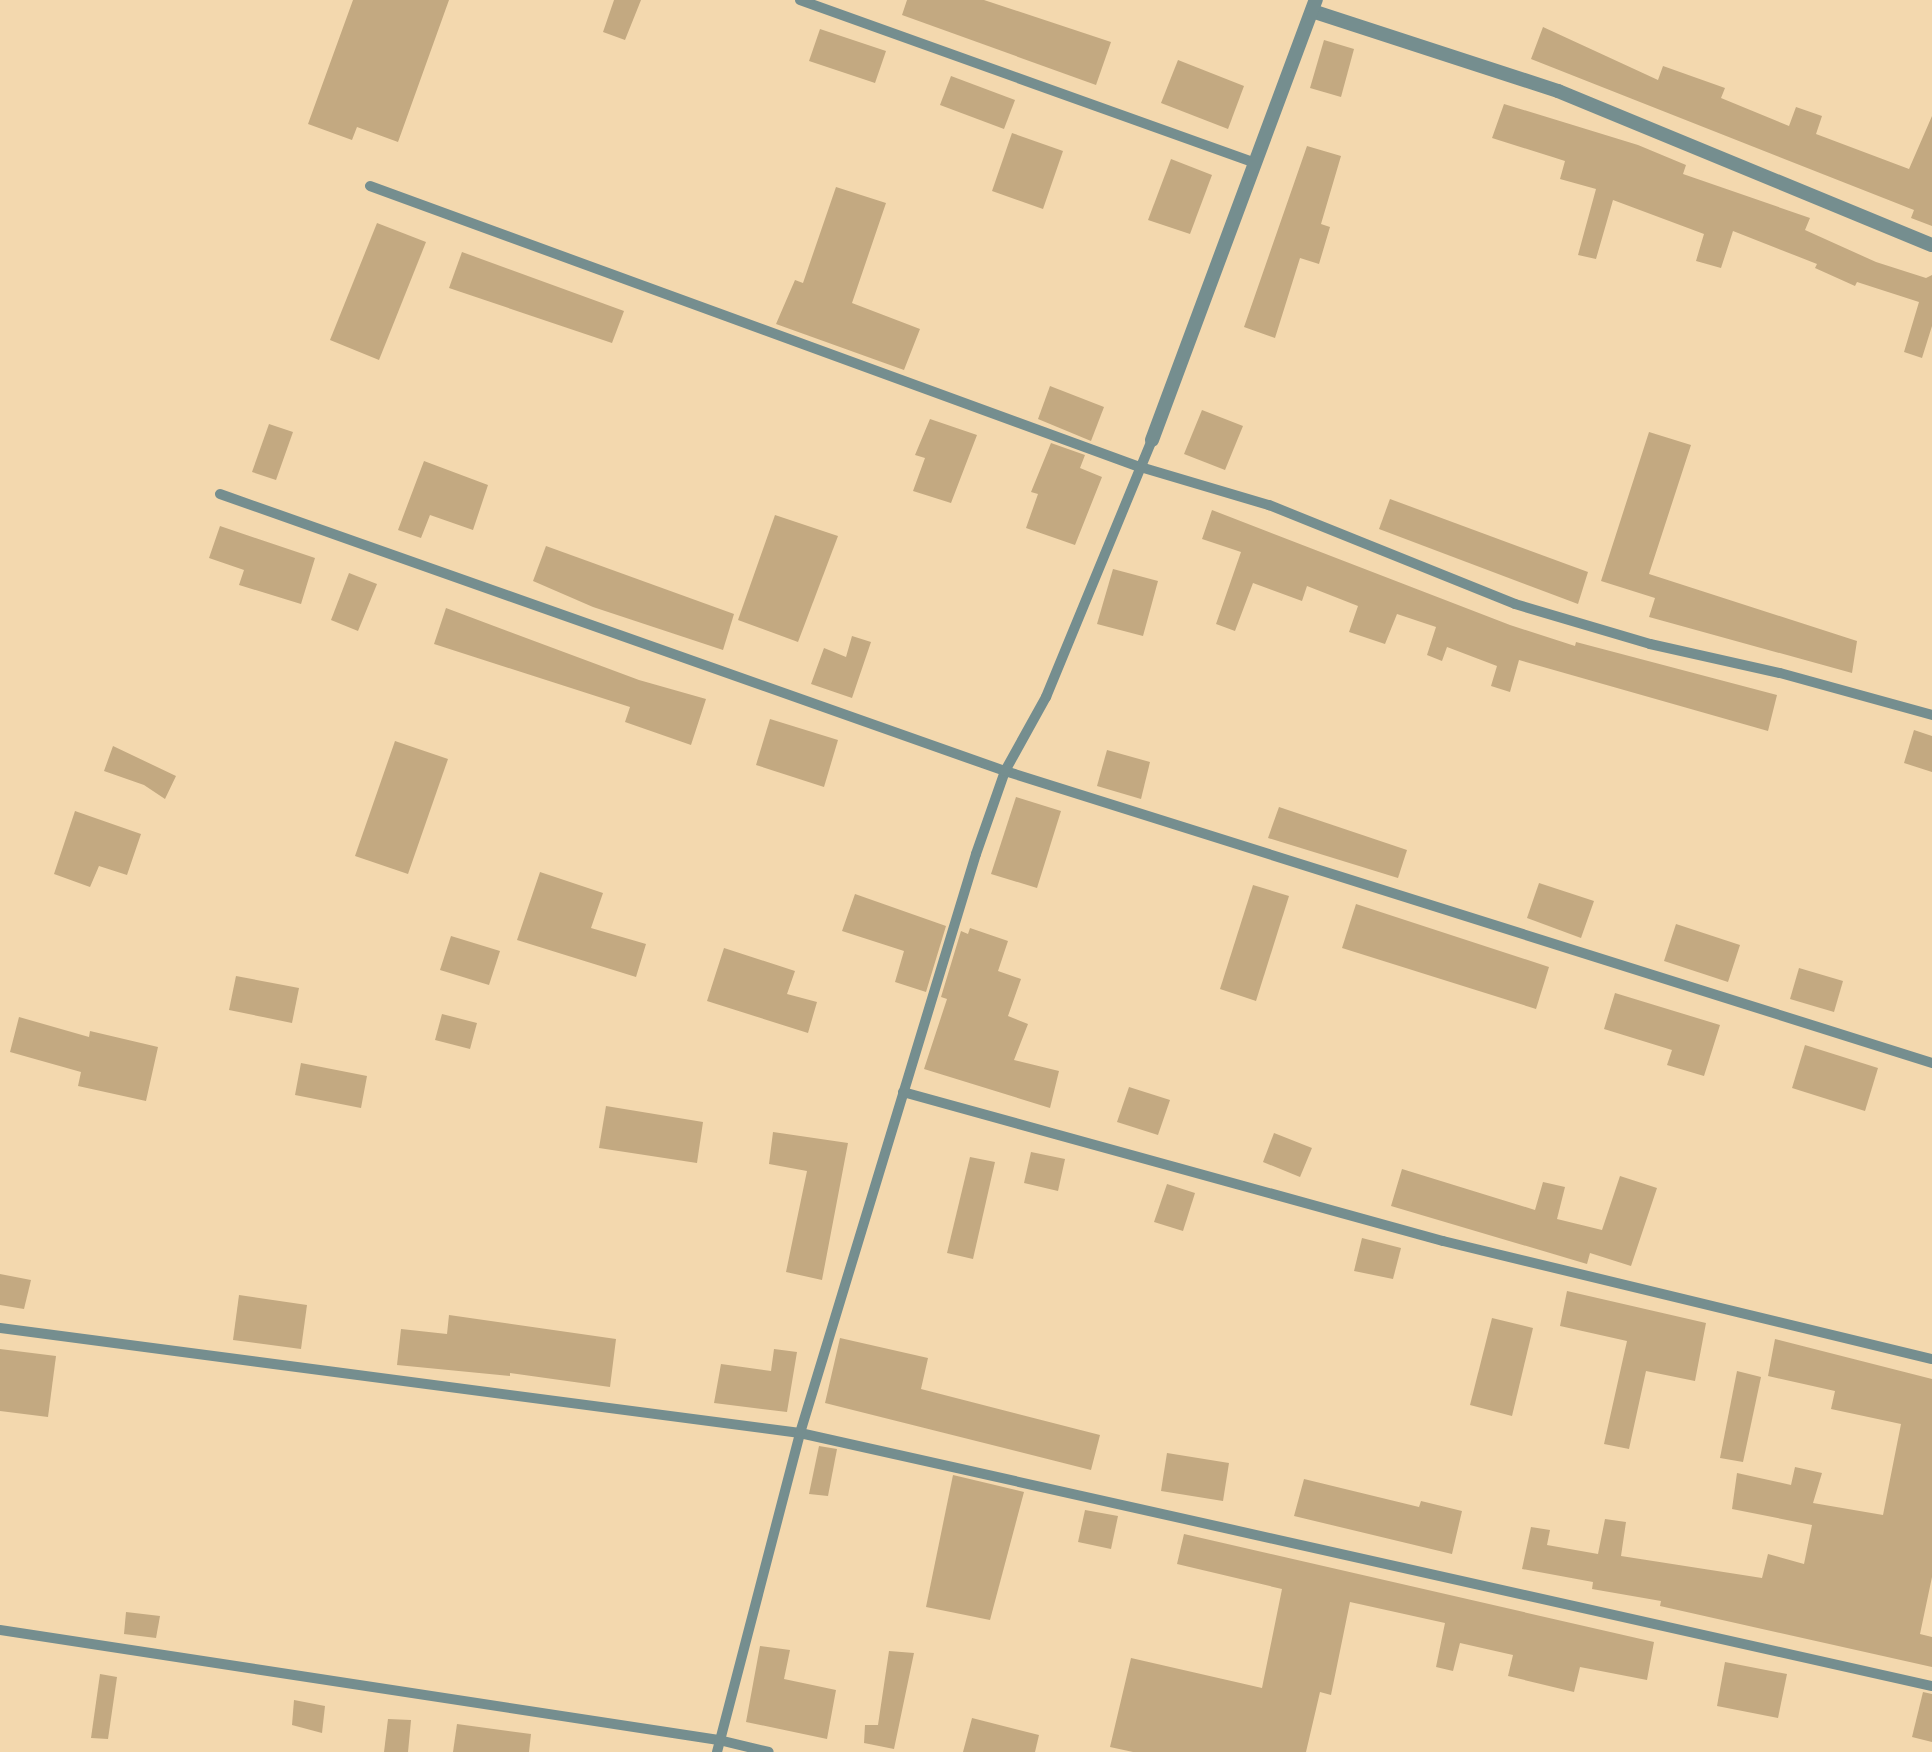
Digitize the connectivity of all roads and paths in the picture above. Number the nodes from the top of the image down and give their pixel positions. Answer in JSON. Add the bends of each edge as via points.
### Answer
{"nodes":[{"id":1,"x":800,"y":0,"type":"edge"},
{"id":2,"x":1314,"y":6,"type":"edge"},
{"id":3,"x":1255,"y":163,"type":"junction"},
{"id":4,"x":370,"y":186,"type":"dead end"},
{"id":5,"x":1932,"y":245,"type":"edge"},
{"id":6,"x":1152,"y":440,"type":"joint"},
{"id":7,"x":1137,"y":466,"type":"junction"},
{"id":8,"x":220,"y":494,"type":"dead end"},
{"id":9,"x":1932,"y":715,"type":"edge"},
{"id":10,"x":1005,"y":771,"type":"junction"},
{"id":11,"x":1932,"y":1063,"type":"edge"},
{"id":12,"x":903,"y":1092,"type":"junction"},
{"id":13,"x":0,"y":1328,"type":"edge"},
{"id":14,"x":1932,"y":1359,"type":"edge"},
{"id":15,"x":800,"y":1433,"type":"junction"},
{"id":16,"x":0,"y":1630,"type":"edge"},
{"id":17,"x":1932,"y":1686,"type":"edge"},
{"id":18,"x":719,"y":1740,"type":"junction"},
{"id":19,"x":717,"y":1752,"type":"edge"},
{"id":20,"x":769,"y":1752,"type":"edge"}],
"edges":[{"from":1,"to":3,"type":"lane"},
{"from":2,"to":3,"type":"street"},
{"from":2,"to":5,"type":"street","via":[[1558,91]]},
{"from":3,"to":6,"type":"street"},
{"from":4,"to":7,"type":"lane"},
{"from":6,"to":7,"type":"lane"},
{"from":7,"to":9,"type":"lane","via":[[1269,505],[1404,562],[1581,625]]},
{"from":7,"to":10,"type":"lane","via":[[1046,696]]},
{"from":8,"to":10,"type":"lane"},
{"from":10,"to":11,"type":"lane"},
{"from":10,"to":12,"type":"lane"},
{"from":12,"to":14,"type":"lane","via":[[1443,1241]]},
{"from":12,"to":15,"type":"lane"},
{"from":13,"to":15,"type":"lane"},
{"from":15,"to":17,"type":"lane"},
{"from":15,"to":18,"type":"lane"},
{"from":16,"to":18,"type":"lane"},
{"from":18,"to":19,"type":"lane"},
{"from":18,"to":20,"type":"lane"}]}
